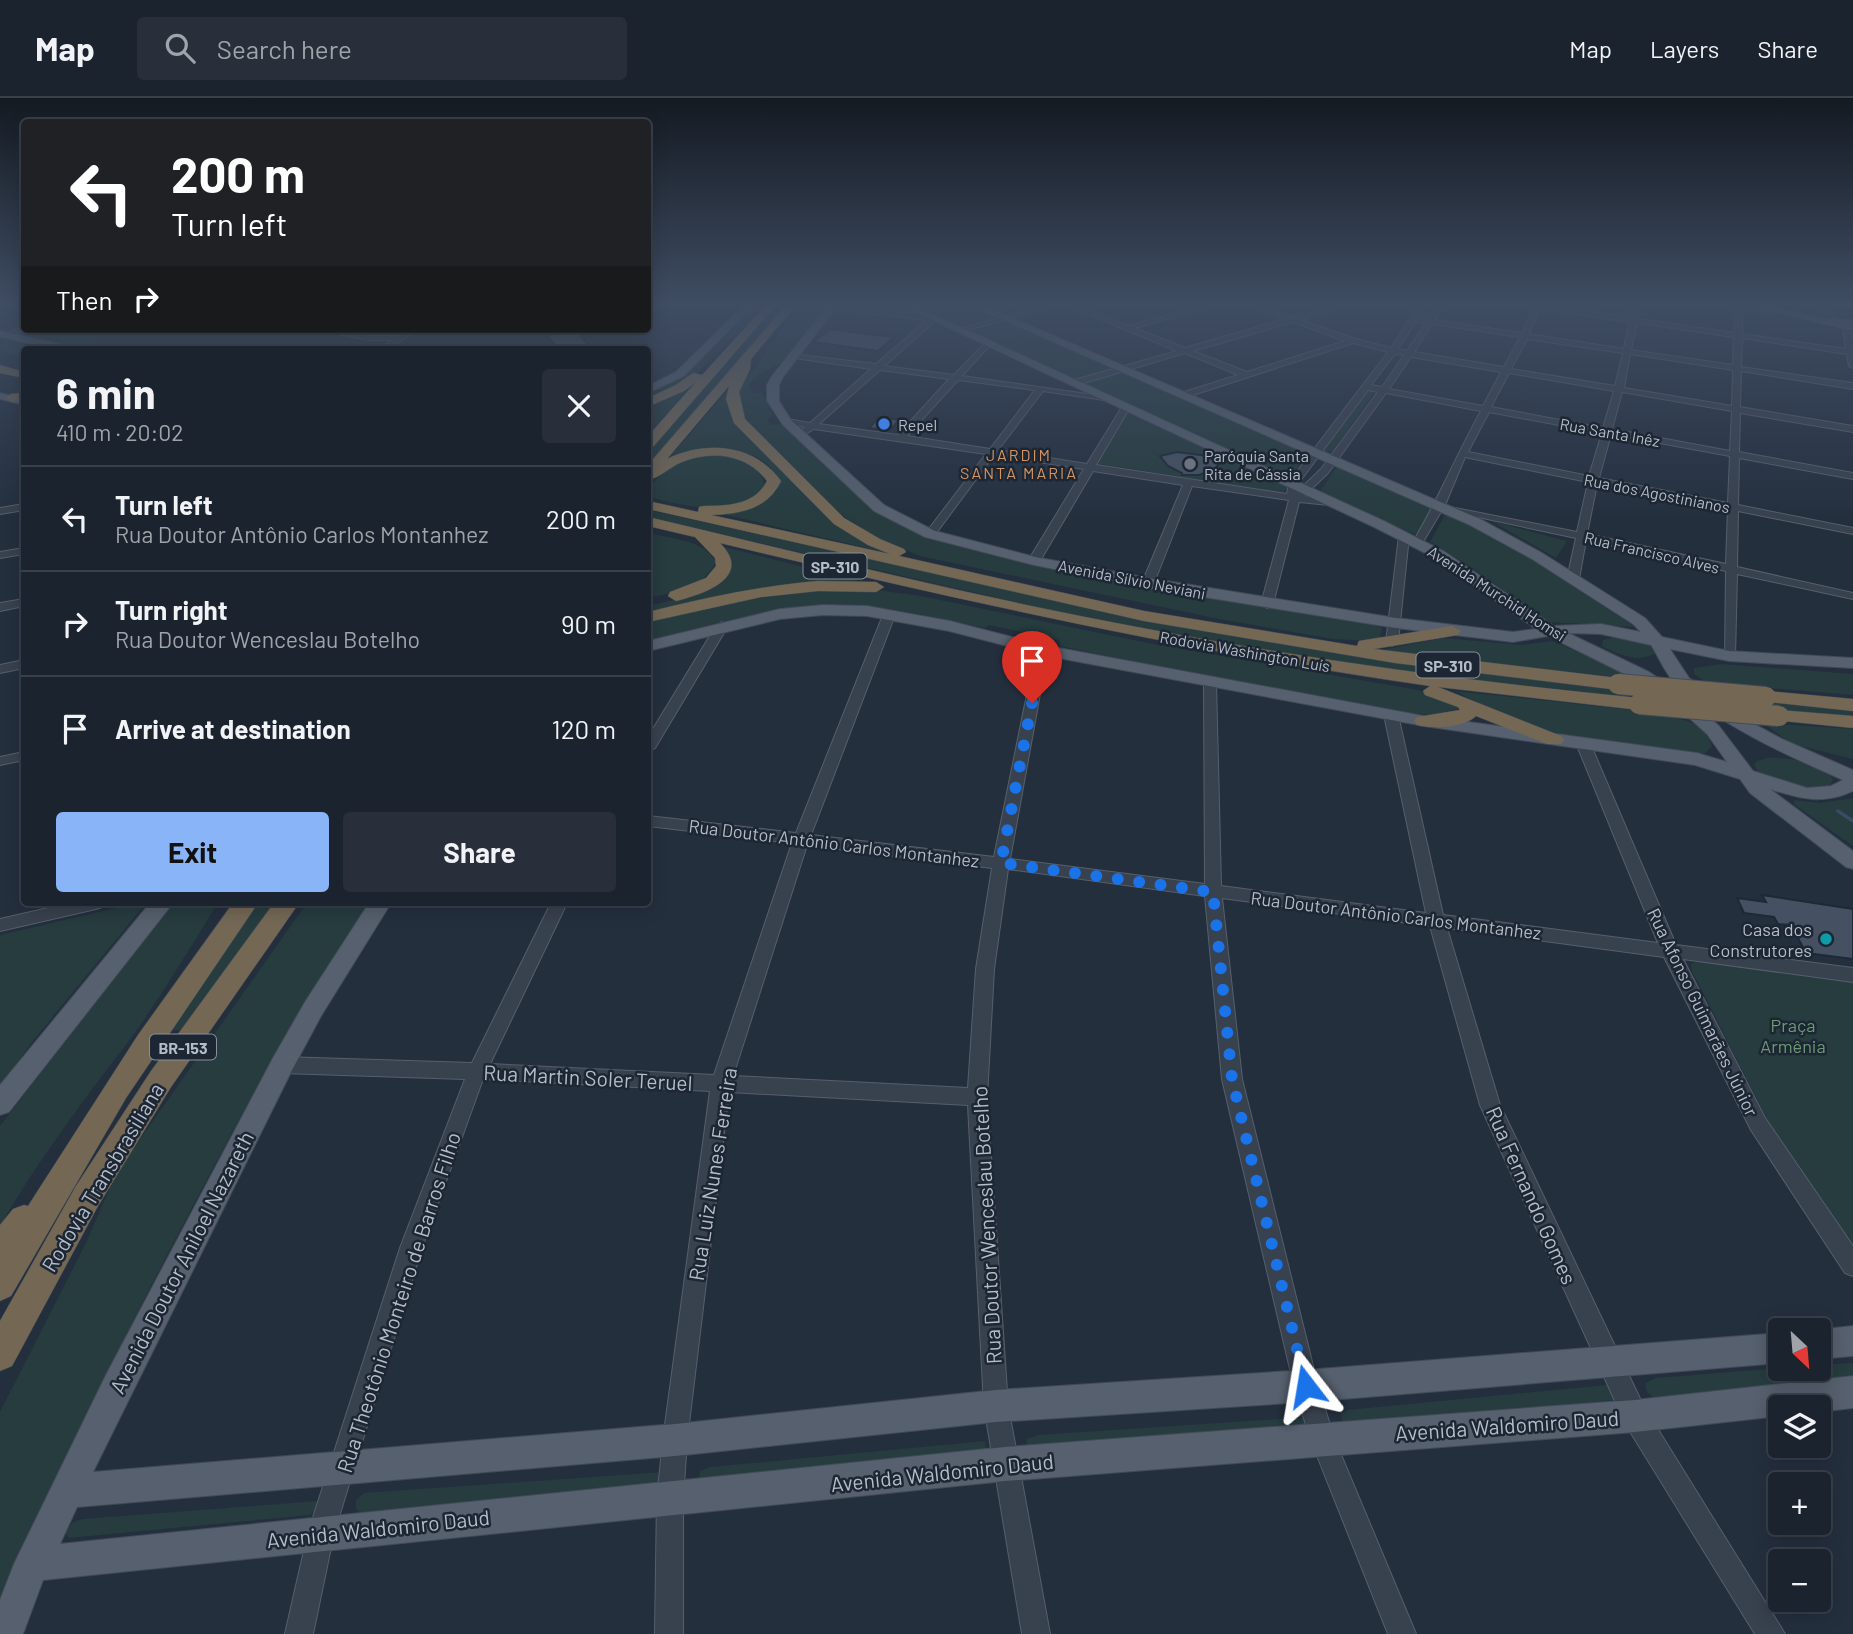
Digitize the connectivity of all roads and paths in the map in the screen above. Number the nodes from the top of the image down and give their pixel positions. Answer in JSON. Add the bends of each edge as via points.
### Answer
{"nodes":[{"id":1,"x":677,"y":376,"type":"edge"},
{"id":2,"x":698,"y":376,"type":"edge"},
{"id":3,"x":709,"y":376,"type":"edge"},
{"id":4,"x":733,"y":376,"type":"edge"},
{"id":5,"x":739,"y":376,"type":"edge"},
{"id":6,"x":780,"y":376,"type":"edge"},
{"id":7,"x":866,"y":376,"type":"edge"},
{"id":8,"x":945,"y":376,"type":"edge"},
{"id":9,"x":1057,"y":376,"type":"edge"},
{"id":10,"x":1098,"y":376,"type":"edge"},
{"id":11,"x":1137,"y":376,"type":"edge"},
{"id":12,"x":1244,"y":376,"type":"edge"},
{"id":13,"x":1374,"y":376,"type":"edge"},
{"id":14,"x":1394,"y":376,"type":"edge"},
{"id":15,"x":1504,"y":376,"type":"edge"},
{"id":16,"x":1540,"y":376,"type":"edge"},
{"id":17,"x":1621,"y":376,"type":"edge"},
{"id":18,"x":1737,"y":376,"type":"edge"},
{"id":19,"x":1786,"y":376,"type":"edge"},
{"id":20,"x":955,"y":377,"type":"junction"},
{"id":21,"x":1073,"y":383,"type":"junction"},
{"id":22,"x":1853,"y":386,"type":"edge"},
{"id":23,"x":1366,"y":387,"type":"junction"},
{"id":24,"x":651,"y":388,"type":"edge"},
{"id":25,"x":1040,"y":389,"type":"junction"},
{"id":26,"x":1619,"y":389,"type":"junction"},
{"id":27,"x":1384,"y":390,"type":"junction"},
{"id":28,"x":1184,"y":395,"type":"junction"},
{"id":29,"x":1104,"y":397,"type":"junction"},
{"id":30,"x":651,"y":401,"type":"edge"},
{"id":31,"x":1126,"y":407,"type":"junction"},
{"id":32,"x":1487,"y":409,"type":"junction"},
{"id":33,"x":1735,"y":409,"type":"junction"},
{"id":34,"x":1853,"y":429,"type":"edge"},
{"id":35,"x":807,"y":430,"type":"junction"},
{"id":36,"x":1605,"y":431,"type":"junction"},
{"id":37,"x":901,"y":437,"type":"junction"},
{"id":38,"x":651,"y":441,"type":"edge"},
{"id":39,"x":990,"y":453,"type":"junction"},
{"id":40,"x":1317,"y":453,"type":"junction"},
{"id":41,"x":1462,"y":454,"type":"junction"},
{"id":42,"x":1734,"y":454,"type":"junction"},
{"id":43,"x":1333,"y":460,"type":"junction"},
{"id":44,"x":1089,"y":468,"type":"junction"},
{"id":45,"x":651,"y":471,"type":"edge"},
{"id":46,"x":651,"y":473,"type":"edge"},
{"id":47,"x":1853,"y":476,"type":"edge"},
{"id":48,"x":1593,"y":480,"type":"junction"},
{"id":49,"x":1188,"y":484,"type":"junction"},
{"id":50,"x":1293,"y":484,"type":"junction"},
{"id":51,"x":1309,"y":491,"type":"junction"},
{"id":52,"x":1295,"y":498,"type":"junction"},
{"id":53,"x":1336,"y":504,"type":"junction"},
{"id":54,"x":651,"y":506,"type":"edge"},
{"id":55,"x":21,"y":508,"type":"edge"},
{"id":56,"x":1445,"y":508,"type":"junction"},
{"id":57,"x":1732,"y":508,"type":"junction"},
{"id":58,"x":0,"y":511,"type":"edge"},
{"id":59,"x":674,"y":511,"type":"junction"},
{"id":60,"x":651,"y":523,"type":"edge"},
{"id":61,"x":1853,"y":531,"type":"edge"},
{"id":62,"x":690,"y":532,"type":"junction"},
{"id":63,"x":930,"y":534,"type":"junction"},
{"id":64,"x":1583,"y":536,"type":"junction"},
{"id":65,"x":1411,"y":539,"type":"junction"},
{"id":66,"x":21,"y":552,"type":"edge"},
{"id":67,"x":0,"y":555,"type":"edge"},
{"id":68,"x":1034,"y":561,"type":"junction"},
{"id":69,"x":1733,"y":571,"type":"junction"},
{"id":70,"x":948,"y":573,"type":"junction"},
{"id":71,"x":1573,"y":579,"type":"junction"},
{"id":72,"x":1148,"y":583,"type":"junction"},
{"id":73,"x":1853,"y":596,"type":"edge"},
{"id":74,"x":979,"y":598,"type":"junction"},
{"id":75,"x":651,"y":601,"type":"edge"},
{"id":76,"x":21,"y":604,"type":"edge"},
{"id":77,"x":1267,"y":604,"type":"junction"},
{"id":78,"x":0,"y":607,"type":"edge"},
{"id":79,"x":889,"y":615,"type":"junction"},
{"id":80,"x":651,"y":616,"type":"edge"},
{"id":81,"x":1396,"y":623,"type":"junction"},
{"id":82,"x":722,"y":626,"type":"junction"},
{"id":83,"x":1452,"y":631,"type":"junction"},
{"id":84,"x":1552,"y":632,"type":"junction"},
{"id":85,"x":1612,"y":632,"type":"junction"},
{"id":86,"x":1279,"y":638,"type":"junction"},
{"id":87,"x":1392,"y":642,"type":"junction"},
{"id":88,"x":1658,"y":642,"type":"junction"},
{"id":89,"x":651,"y":645,"type":"edge"},
{"id":90,"x":1585,"y":648,"type":"junction"},
{"id":91,"x":1042,"y":650,"type":"junction"},
{"id":92,"x":1729,"y":656,"type":"junction"},
{"id":93,"x":1608,"y":658,"type":"junction"},
{"id":94,"x":1669,"y":662,"type":"junction"},
{"id":95,"x":1853,"y":663,"type":"edge"},
{"id":96,"x":21,"y":665,"type":"edge"},
{"id":97,"x":0,"y":669,"type":"edge"},
{"id":98,"x":1376,"y":673,"type":"junction"},
{"id":99,"x":1210,"y":681,"type":"junction"},
{"id":100,"x":1766,"y":697,"type":"joint"},
{"id":101,"x":1465,"y":703,"type":"junction"},
{"id":102,"x":1853,"y":705,"type":"edge"},
{"id":103,"x":1391,"y":715,"type":"junction"},
{"id":104,"x":1424,"y":721,"type":"junction"},
{"id":105,"x":1853,"y":722,"type":"edge"},
{"id":106,"x":1554,"y":740,"type":"junction"},
{"id":107,"x":651,"y":743,"type":"edge"},
{"id":108,"x":1583,"y":743,"type":"junction"},
{"id":109,"x":21,"y":756,"type":"edge"},
{"id":110,"x":0,"y":761,"type":"edge"},
{"id":111,"x":1745,"y":775,"type":"junction"},
{"id":112,"x":1853,"y":777,"type":"edge"},
{"id":113,"x":1853,"y":783,"type":"edge"},
{"id":114,"x":651,"y":821,"type":"edge"},
{"id":115,"x":801,"y":839,"type":"junction"},
{"id":116,"x":1853,"y":862,"type":"edge"},
{"id":117,"x":1001,"y":863,"type":"junction"},
{"id":118,"x":1213,"y":892,"type":"junction"},
{"id":119,"x":80,"y":906,"type":"edge"},
{"id":120,"x":160,"y":906,"type":"edge"},
{"id":121,"x":244,"y":906,"type":"edge"},
{"id":122,"x":284,"y":906,"type":"edge"},
{"id":123,"x":378,"y":906,"type":"edge"},
{"id":124,"x":558,"y":906,"type":"edge"},
{"id":125,"x":1436,"y":919,"type":"junction"},
{"id":126,"x":0,"y":925,"type":"edge"},
{"id":127,"x":1670,"y":951,"type":"junction"},
{"id":128,"x":1853,"y":975,"type":"edge"},
{"id":129,"x":282,"y":1065,"type":"junction"},
{"id":130,"x":477,"y":1071,"type":"junction"},
{"id":131,"x":721,"y":1083,"type":"junction"},
{"id":132,"x":977,"y":1097,"type":"junction"},
{"id":133,"x":0,"y":1104,"type":"edge"},
{"id":134,"x":49,"y":1195,"type":"junction"},
{"id":135,"x":0,"y":1250,"type":"edge"},
{"id":136,"x":1853,"y":1265,"type":"edge"},
{"id":137,"x":0,"y":1285,"type":"edge"},
{"id":138,"x":1853,"y":1341,"type":"edge"},
{"id":139,"x":1831,"y":1343,"type":"edge"},
{"id":140,"x":1768,"y":1349,"type":"edge"},
{"id":141,"x":0,"y":1354,"type":"edge"},
{"id":142,"x":1609,"y":1363,"type":"junction"},
{"id":143,"x":1306,"y":1386,"type":"junction"},
{"id":144,"x":1853,"y":1392,"type":"edge"},
{"id":145,"x":996,"y":1406,"type":"junction"},
{"id":146,"x":1635,"y":1416,"type":"junction"},
{"id":147,"x":1322,"y":1438,"type":"junction"},
{"id":148,"x":675,"y":1440,"type":"junction"},
{"id":149,"x":1005,"y":1464,"type":"junction"},
{"id":150,"x":342,"y":1468,"type":"junction"},
{"id":151,"x":67,"y":1491,"type":"junction"},
{"id":152,"x":670,"y":1499,"type":"junction"},
{"id":153,"x":321,"y":1533,"type":"junction"},
{"id":154,"x":32,"y":1563,"type":"junction"},
{"id":155,"x":5,"y":1634,"type":"edge"},
{"id":156,"x":299,"y":1634,"type":"edge"},
{"id":157,"x":669,"y":1634,"type":"edge"},
{"id":158,"x":1036,"y":1634,"type":"edge"},
{"id":159,"x":1402,"y":1634,"type":"edge"},
{"id":160,"x":1771,"y":1634,"type":"edge"}],
"edges":[{"from":1,"to":24,"type":"main road"},
{"from":2,"to":30,"type":"highway"},
{"from":3,"to":38,"type":"highway"},
{"from":4,"to":45,"type":"highway"},
{"from":5,"to":70,"type":"highway","via":[[733,385],[733,408],[748,430],[839,521],[874,542]]},
{"from":6,"to":35,"type":"main road","name":"Avenida Sílvio Neviani","via":[[773,385],[773,401],[787,422]]},
{"from":7,"to":35,"type":"street"},
{"from":8,"to":20,"type":"street"},
{"from":9,"to":21,"type":"main road","name":"Avenida Murchid Homsi"},
{"from":10,"to":21,"type":"street"},
{"from":11,"to":28,"type":"main road"},
{"from":12,"to":28,"type":"street"},
{"from":13,"to":23,"type":"street"},
{"from":14,"to":27,"type":"street"},
{"from":15,"to":32,"type":"street"},
{"from":16,"to":26,"type":"street"},
{"from":17,"to":26,"type":"street"},
{"from":18,"to":33,"type":"street"},
{"from":19,"to":22,"type":"street"},
{"from":20,"to":25,"type":"street"},
{"from":20,"to":37,"type":"street"},
{"from":21,"to":29,"type":"main road","name":"Avenida Murchid Homsi"},
{"from":23,"to":27,"type":"street","name":"Rua Santa Inêz"},
{"from":23,"to":40,"type":"street"},
{"from":25,"to":29,"type":"street"},
{"from":25,"to":39,"type":"street"},
{"from":26,"to":33,"type":"street"},
{"from":26,"to":36,"type":"street"},
{"from":27,"to":32,"type":"street","name":"Rua Santa Inêz"},
{"from":27,"to":43,"type":"street"},
{"from":28,"to":40,"type":"main road"},
{"from":29,"to":31,"type":"main road","name":"Avenida Murchid Homsi"},
{"from":31,"to":44,"type":"street"},
{"from":31,"to":50,"type":"main road","name":"Avenida Murchid Homsi"},
{"from":32,"to":36,"type":"street","name":"Rua Santa Inêz"},
{"from":32,"to":41,"type":"street"},
{"from":33,"to":34,"type":"street"},
{"from":33,"to":42,"type":"street"},
{"from":35,"to":37,"type":"street"},
{"from":35,"to":63,"type":"main road","name":"Avenida Sílvio Neviani","via":[[879,508]]},
{"from":36,"to":42,"type":"street","name":"Rua Santa Inêz"},
{"from":36,"to":48,"type":"street"},
{"from":37,"to":39,"type":"street"},
{"from":39,"to":44,"type":"street"},
{"from":39,"to":63,"type":"street"},
{"from":40,"to":43,"type":"main road"},
{"from":40,"to":50,"type":"street"},
{"from":41,"to":48,"type":"street","name":"Rua dos Agostinianos"},
{"from":41,"to":56,"type":"street"},
{"from":42,"to":47,"type":"street","name":"Rua Santa Inêz"},
{"from":42,"to":57,"type":"street"},
{"from":43,"to":51,"type":"street"},
{"from":43,"to":56,"type":"main road"},
{"from":44,"to":49,"type":"street"},
{"from":44,"to":68,"type":"street"},
{"from":46,"to":59,"type":"highway","via":[[681,458],[729,452],[754,459],[774,481],[766,495],[741,507]]},
{"from":48,"to":57,"type":"street","name":"Rua dos Agostinianos"},
{"from":48,"to":64,"type":"street"},
{"from":49,"to":52,"type":"street"},
{"from":49,"to":72,"type":"street"},
{"from":50,"to":51,"type":"main road","name":"Avenida Murchid Homsi"},
{"from":50,"to":52,"type":"street"},
{"from":51,"to":52,"type":"street"},
{"from":51,"to":53,"type":"main road","name":"Avenida Murchid Homsi"},
{"from":52,"to":53,"type":"street"},
{"from":52,"to":77,"type":"street"},
{"from":53,"to":65,"type":"main road","name":"Avenida Murchid Homsi"},
{"from":54,"to":59,"type":"highway","name":"Rodovia Washington Luís","number":"SP-310"},
{"from":55,"to":58,"type":"street"},
{"from":56,"to":64,"type":"street","name":"Rua Francisco Alves"},
{"from":56,"to":65,"type":"street"},
{"from":56,"to":71,"type":"main road"},
{"from":57,"to":61,"type":"street","name":"Rua dos Agostinianos"},
{"from":57,"to":69,"type":"street"},
{"from":59,"to":70,"type":"highway","name":"Rodovia Washington Luís","number":"SP-310"},
{"from":60,"to":62,"type":"highway","name":"Rodovia Washington Luís","number":"SP-310"},
{"from":62,"to":74,"type":"highway","name":"Rodovia Washington Luís","number":"SP-310"},
{"from":62,"to":75,"type":"highway","via":[[720,548],[725,556],[721,573],[696,590]]},
{"from":63,"to":68,"type":"main road","name":"Avenida Sílvio Neviani"},
{"from":64,"to":69,"type":"street","name":"Rua Francisco Alves"},
{"from":64,"to":71,"type":"street"},
{"from":65,"to":81,"type":"street"},
{"from":65,"to":84,"type":"main road","name":"Avenida Murchid Homsi"},
{"from":66,"to":67,"type":"street"},
{"from":68,"to":72,"type":"main road","name":"Avenida Sílvio Neviani"},
{"from":69,"to":73,"type":"street","name":"Rua Francisco Alves"},
{"from":69,"to":92,"type":"street"},
{"from":70,"to":86,"type":"highway","name":"Rodovia Washington Luís","number":"SP-310","via":[[1144,616]]},
{"from":71,"to":88,"type":"main road","via":[[1639,621]]},
{"from":72,"to":77,"type":"main road","name":"Avenida Sílvio Neviani"},
{"from":74,"to":80,"type":"highway","via":[[810,586],[737,595]]},
{"from":74,"to":98,"type":"highway","name":"Rodovia Washington Luís","number":"SP-310","via":[[1168,638]]},
{"from":76,"to":78,"type":"street"},
{"from":77,"to":81,"type":"main road","name":"Avenida Sílvio Neviani"},
{"from":79,"to":82,"type":"main road","via":[[823,610]]},
{"from":79,"to":91,"type":"main road"},
{"from":79,"to":115,"type":"street","name":"Rua Luiz Nunes Ferreira"},
{"from":81,"to":83,"type":"main road","name":"Avenida Sílvio Neviani"},
{"from":81,"to":87,"type":"street"},
{"from":82,"to":89,"type":"main road"},
{"from":82,"to":107,"type":"street"},
{"from":83,"to":84,"type":"main road","name":"Avenida Sílvio Neviani","via":[[1513,637]]},
{"from":83,"to":87,"type":"highway"},
{"from":84,"to":85,"type":"main road","name":"Avenida Sílvio Neviani","via":[[1573,628]]},
{"from":84,"to":90,"type":"main road","name":"Avenida Murchid Homsi"},
{"from":85,"to":88,"type":"main road","name":"Avenida Sílvio Neviani"},
{"from":85,"to":90,"type":"main road","via":[[1590,639]]},
{"from":86,"to":87,"type":"highway","via":[[1356,645]]},
{"from":86,"to":100,"type":"highway","name":"Rodovia Washington Luís","number":"SP-310","bridge":true,"via":[[1395,658]]},
{"from":88,"to":92,"type":"main road","name":"Avenida Sílvio Neviani"},
{"from":88,"to":94,"type":"main road"},
{"from":90,"to":93,"type":"main road","name":"Avenida Murchid Homsi"},
{"from":91,"to":99,"type":"main road"},
{"from":91,"to":117,"type":"street","name":"Rua Doutor Wenceslau Botelho"},
{"from":92,"to":95,"type":"main road","name":"Avenida Sílvio Neviani"},
{"from":93,"to":94,"type":"main road","via":[[1643,664]]},
{"from":93,"to":111,"type":"main road","name":"Avenida Murchid Homsi","via":[[1643,676],[1701,718]]},
{"from":94,"to":112,"type":"main road","via":[[1682,681],[1748,728]]},
{"from":96,"to":97,"type":"street"},
{"from":98,"to":101,"type":"highway"},
{"from":98,"to":105,"type":"highway","name":"Rodovia Washington Luís","number":"SP-310","bridge":true,"via":[[1550,695]]},
{"from":99,"to":103,"type":"main road"},
{"from":99,"to":118,"type":"street"},
{"from":100,"to":102,"type":"highway","name":"Rodovia Washington Luís","number":"SP-310"},
{"from":101,"to":104,"type":"highway","via":[[1470,711],[1463,718]]},
{"from":101,"to":106,"type":"highway"},
{"from":103,"to":104,"type":"main road"},
{"from":103,"to":125,"type":"street","name":"Rua Fernando Gomes"},
{"from":104,"to":106,"type":"main road"},
{"from":106,"to":108,"type":"main road"},
{"from":108,"to":111,"type":"main road","via":[[1697,759]]},
{"from":108,"to":127,"type":"street","name":"Rua Afonso Guimarães Júnior"},
{"from":109,"to":110,"type":"street"},
{"from":111,"to":113,"type":"main road","via":[[1806,794],[1834,792]]},
{"from":111,"to":116,"type":"main road","name":"Avenida Murchid Homsi"},
{"from":114,"to":115,"type":"street","name":"Rua Doutor Antônio Carlos Montanhez"},
{"from":115,"to":117,"type":"street","name":"Rua Doutor Antônio Carlos Montanhez"},
{"from":115,"to":131,"type":"street","name":"Rua Luiz Nunes Ferreira"},
{"from":117,"to":118,"type":"street","name":"Rua Doutor Antônio Carlos Montanhez"},
{"from":117,"to":132,"type":"street","name":"Rua Doutor Wenceslau Botelho","via":[[985,969]]},
{"from":118,"to":125,"type":"street","name":"Rua Doutor Antônio Carlos Montanhez"},
{"from":118,"to":143,"type":"street","via":[[1232,1079]]},
{"from":119,"to":126,"type":"street"},
{"from":120,"to":133,"type":"main road"},
{"from":121,"to":134,"type":"highway","name":"Rodovia Transbrasiliana","number":"BR-153","via":[[155,1030]]},
{"from":122,"to":141,"type":"highway","name":"Rodovia Transbrasiliana","number":"BR-153","via":[[161,1079],[87,1196]]},
{"from":123,"to":129,"type":"main road","name":"Avenida Doutor Aniloel Nazareth"},
{"from":124,"to":130,"type":"street","name":"Rua Theotônio Monteiro de Barros Filho"},
{"from":125,"to":127,"type":"street","name":"Rua Doutor Antônio Carlos Montanhez"},
{"from":125,"to":142,"type":"street","name":"Rua Fernando Gomes","via":[[1490,1105]]},
{"from":127,"to":128,"type":"street","name":"Rua Doutor Antônio Carlos Montanhez"},
{"from":127,"to":136,"type":"street","name":"Rua Afonso Guimarães Júnior","via":[[1758,1124]]},
{"from":129,"to":130,"type":"street","name":"Rua Martin Soler Teruel"},
{"from":129,"to":151,"type":"main road","name":"Avenida Doutor Aniloel Nazareth"},
{"from":130,"to":131,"type":"street","name":"Rua Martin Soler Teruel"},
{"from":130,"to":150,"type":"street","name":"Rua Theotônio Monteiro de Barros Filho","via":[[411,1248]]},
{"from":131,"to":132,"type":"street","name":"Rua Martin Soler Teruel"},
{"from":131,"to":148,"type":"street","name":"Rua Luiz Nunes Ferreira"},
{"from":132,"to":145,"type":"street","name":"Rua Doutor Wenceslau Botelho"},
{"from":134,"to":135,"type":"highway","via":[[15,1227]]},
{"from":134,"to":137,"type":"highway","name":"Rodovia Transbrasiliana","number":"BR-153"},
{"from":138,"to":139,"type":"main road"},
{"from":140,"to":142,"type":"main road"},
{"from":142,"to":143,"type":"main road"},
{"from":142,"to":146,"type":"street","name":"Rua Fernando Gomes"},
{"from":143,"to":145,"type":"main road"},
{"from":143,"to":147,"type":"street"},
{"from":144,"to":146,"type":"main road","name":"Avenida Waldomiro Daud"},
{"from":145,"to":148,"type":"main road"},
{"from":145,"to":149,"type":"street","name":"Rua Doutor Wenceslau Botelho"},
{"from":146,"to":147,"type":"main road","name":"Avenida Waldomiro Daud"},
{"from":146,"to":160,"type":"street","name":"Rua Fernando Gomes"},
{"from":147,"to":149,"type":"main road","name":"Avenida Waldomiro Daud"},
{"from":147,"to":159,"type":"street"},
{"from":148,"to":150,"type":"main road"},
{"from":148,"to":152,"type":"street","name":"Rua Luiz Nunes Ferreira"},
{"from":149,"to":152,"type":"main road","name":"Avenida Waldomiro Daud"},
{"from":149,"to":158,"type":"street","name":"Rua Doutor Wenceslau Botelho"},
{"from":150,"to":151,"type":"main road"},
{"from":150,"to":153,"type":"street","name":"Rua Theotônio Monteiro de Barros Filho"},
{"from":151,"to":154,"type":"main road","name":"Avenida Doutor Aniloel Nazareth"},
{"from":152,"to":153,"type":"main road","name":"Avenida Waldomiro Daud"},
{"from":152,"to":157,"type":"street","name":"Rua Luiz Nunes Ferreira"},
{"from":153,"to":154,"type":"main road","name":"Avenida Waldomiro Daud"},
{"from":153,"to":156,"type":"street","name":"Rua Theotônio Monteiro de Barros Filho"},
{"from":154,"to":155,"type":"main road","name":"Avenida Doutor Aniloel Nazareth"}]}
